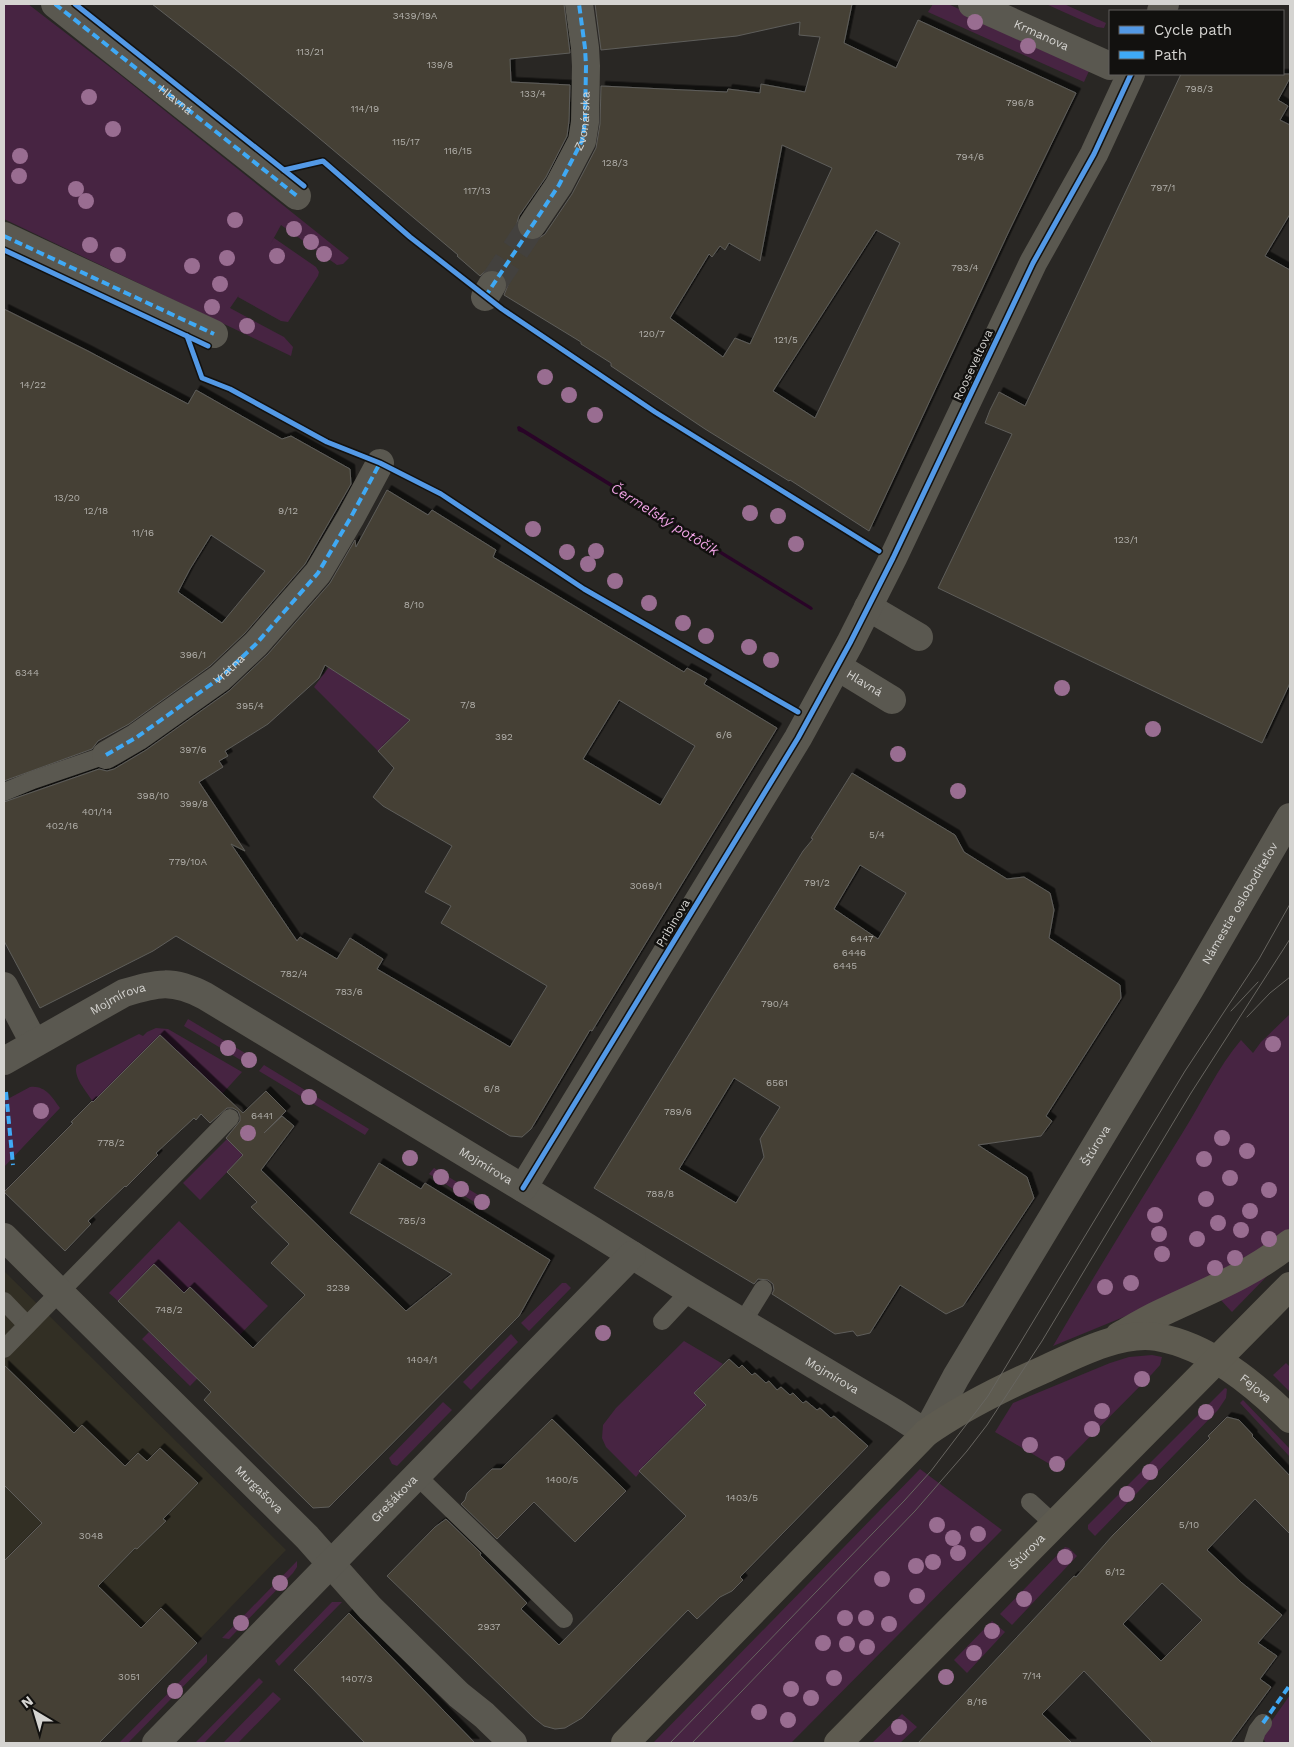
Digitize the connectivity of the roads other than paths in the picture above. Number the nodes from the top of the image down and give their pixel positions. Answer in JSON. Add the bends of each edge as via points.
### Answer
{"nodes":[{"id":1,"x":55,"y":4,"type":"edge"},
{"id":2,"x":578,"y":4,"type":"edge"},
{"id":3,"x":972,"y":4,"type":"edge"},
{"id":4,"x":1109,"y":65,"type":"edge"},
{"id":5,"x":1123,"y":75,"type":"edge"},
{"id":6,"x":297,"y":196,"type":"dead end"},
{"id":7,"x":532,"y":225,"type":"tunnel mouth"},
{"id":8,"x":4,"y":236,"type":"edge"},
{"id":9,"x":214,"y":334,"type":"dead end"},
{"id":10,"x":380,"y":463,"type":"dead end"},
{"id":11,"x":868,"y":607,"type":"junction"},
{"id":12,"x":919,"y":638,"type":"dead end"},
{"id":13,"x":838,"y":667,"type":"junction"},
{"id":14,"x":892,"y":700,"type":"dead end"},
{"id":15,"x":106,"y":754,"type":"joint"},
{"id":16,"x":4,"y":792,"type":"edge"},
{"id":17,"x":1290,"y":817,"type":"edge"},
{"id":18,"x":4,"y":986,"type":"edge"},
{"id":19,"x":1190,"y":989,"type":"joint"},
{"id":20,"x":34,"y":1044,"type":"junction"},
{"id":21,"x":4,"y":1061,"type":"edge"},
{"id":22,"x":230,"y":1118,"type":"dead end"},
{"id":23,"x":523,"y":1188,"type":"junction"},
{"id":24,"x":4,"y":1237,"type":"edge"},
{"id":25,"x":1290,"y":1243,"type":"edge"},
{"id":26,"x":632,"y":1255,"type":"junction"},
{"id":27,"x":1290,"y":1286,"type":"edge"},
{"id":28,"x":763,"y":1289,"type":"dead end"},
{"id":29,"x":690,"y":1291,"type":"junction"},
{"id":30,"x":59,"y":1292,"type":"junction"},
{"id":31,"x":4,"y":1301,"type":"edge"},
{"id":32,"x":662,"y":1321,"type":"dead end"},
{"id":33,"x":742,"y":1322,"type":"junction"},
{"id":34,"x":28,"y":1325,"type":"junction"},
{"id":35,"x":1105,"y":1344,"type":"junction"},
{"id":36,"x":4,"y":1349,"type":"edge"},
{"id":37,"x":1217,"y":1361,"type":"junction"},
{"id":38,"x":1290,"y":1419,"type":"edge"},
{"id":39,"x":926,"y":1433,"type":"junction"},
{"id":40,"x":416,"y":1475,"type":"junction"},
{"id":41,"x":1030,"y":1502,"type":"dead end"},
{"id":42,"x":1054,"y":1524,"type":"junction"},
{"id":43,"x":330,"y":1563,"type":"junction"},
{"id":44,"x":564,"y":1620,"type":"dead end"},
{"id":45,"x":1263,"y":1723,"type":"dead end"},
{"id":46,"x":156,"y":1743,"type":"edge"},
{"id":47,"x":514,"y":1743,"type":"edge"},
{"id":48,"x":625,"y":1743,"type":"edge"},
{"id":49,"x":838,"y":1743,"type":"edge"},
{"id":50,"x":1253,"y":1743,"type":"edge"}],
"edges":[{"from":1,"to":6,"type":"street","name":"Hlavná"},
{"from":2,"to":7,"type":"street","name":"Zvonárska","via":[[586,66],[582,141],[560,185]]},
{"from":3,"to":4,"type":"street","name":"Krmanova"},
{"from":5,"to":11,"type":"street","name":"Rooseveltova","via":[[1094,154],[1033,263]]},
{"from":8,"to":9,"type":"street"},
{"from":10,"to":15,"type":"street","name":"Vrátna","via":[[318,573],[256,644],[220,678],[153,726]]},
{"from":11,"to":12,"type":"street"},
{"from":11,"to":13,"type":"street","name":"Rooseveltova"},
{"from":13,"to":14,"type":"street","name":"Hlavná"},
{"from":13,"to":23,"type":"street","name":"Pribinova","via":[[798,738]]},
{"from":15,"to":16,"type":"lane","name":"Vrátna"},
{"from":17,"to":19,"type":"street","name":"Námestie osloboditeľov"},
{"from":18,"to":20,"type":"street"},
{"from":19,"to":39,"type":"street","name":"Štúrova","via":[[956,1377]]},
{"from":20,"to":21,"type":"street","name":"Mojmírova"},
{"from":20,"to":23,"type":"street","name":"Mojmírova","via":[[124,993],[167,984],[186,988]]},
{"from":22,"to":30,"type":"lane"},
{"from":23,"to":26,"type":"street","name":"Mojmírova"},
{"from":24,"to":30,"type":"street","name":"Murgašova"},
{"from":25,"to":35,"type":"street","name":"Štúrova","via":[[1260,1266],[1157,1315]]},
{"from":26,"to":29,"type":"street","name":"Mojmírova"},
{"from":26,"to":40,"type":"street","name":"Grešákova"},
{"from":27,"to":37,"type":"street","name":"Štúrova"},
{"from":28,"to":33,"type":"lane"},
{"from":29,"to":32,"type":"lane"},
{"from":29,"to":33,"type":"street","name":"Mojmírova"},
{"from":30,"to":34,"type":"lane"},
{"from":30,"to":43,"type":"street","name":"Murgašova","via":[[304,1533]]},
{"from":31,"to":34,"type":"lane"},
{"from":33,"to":39,"type":"street","name":"Mojmírova"},
{"from":34,"to":36,"type":"lane"},
{"from":35,"to":37,"type":"street","name":"Štúrova","via":[[1124,1338],[1157,1337],[1190,1347]]},
{"from":35,"to":39,"type":"street","name":"Štúrova","via":[[1002,1388]]},
{"from":37,"to":38,"type":"street","name":"Fejova","via":[[1265,1395]]},
{"from":37,"to":42,"type":"street","name":"Štúrova"},
{"from":39,"to":48,"type":"street","name":"Štúrova"},
{"from":40,"to":43,"type":"street","name":"Grešákova"},
{"from":40,"to":44,"type":"lane"},
{"from":41,"to":42,"type":"lane"},
{"from":42,"to":49,"type":"street","name":"Štúrova"},
{"from":43,"to":46,"type":"street","name":"Grešákova"},
{"from":43,"to":47,"type":"street","name":"Murgašova","via":[[370,1608],[458,1695]]},
{"from":45,"to":50,"type":"lane"}]}
